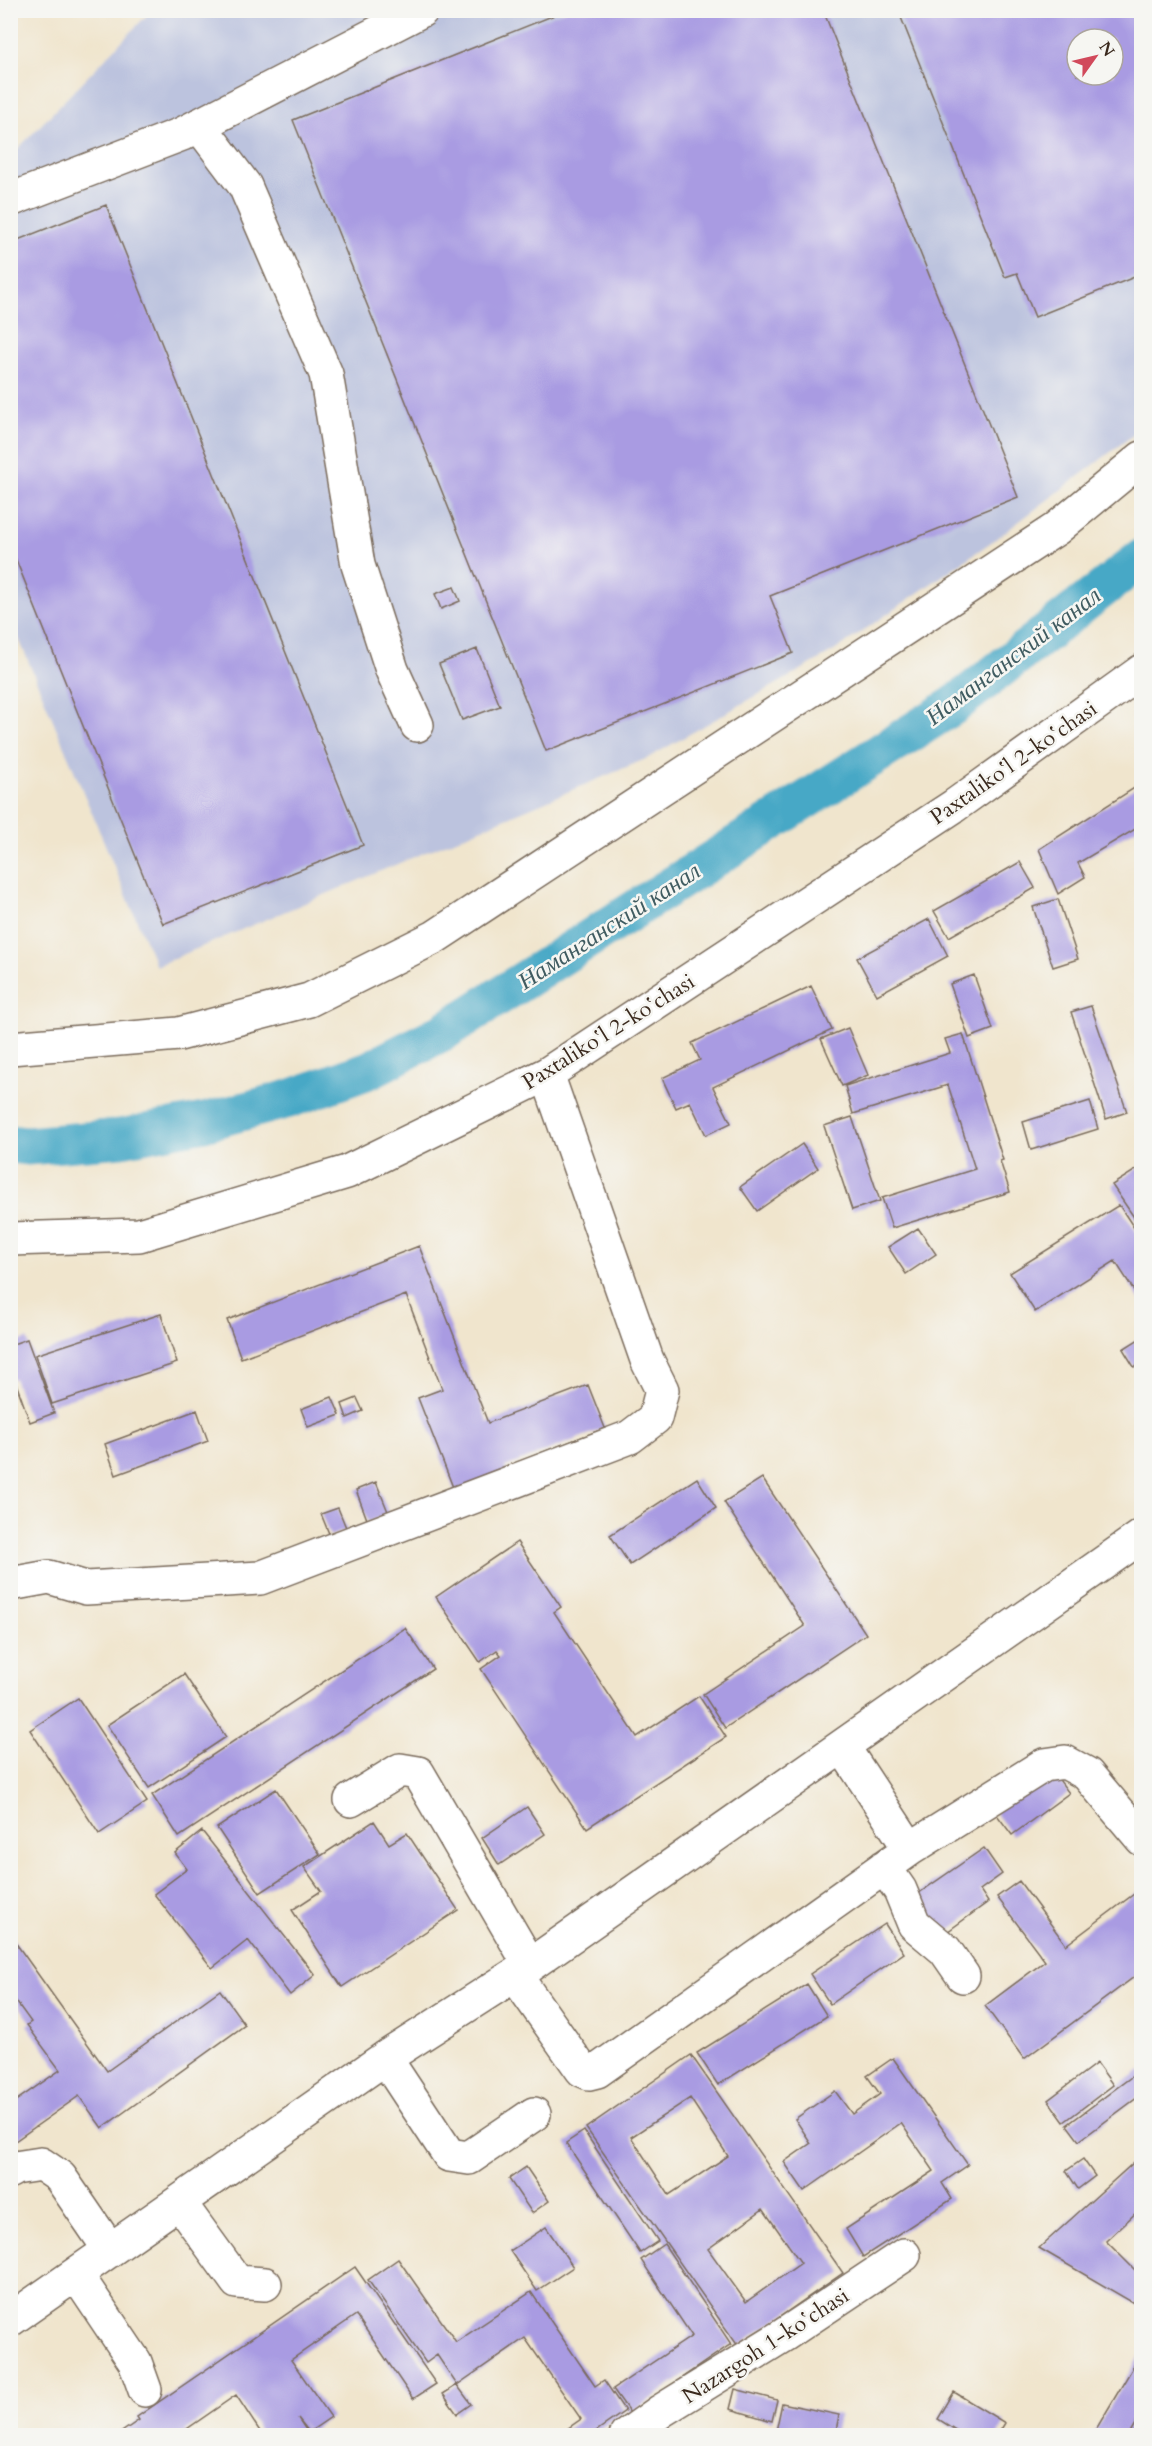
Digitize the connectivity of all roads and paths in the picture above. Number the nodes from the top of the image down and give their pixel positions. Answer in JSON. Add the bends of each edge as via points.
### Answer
{"nodes":[{"id":1,"x":422,"y":10,"type":"edge"},
{"id":2,"x":200,"y":125,"type":"junction"},
{"id":3,"x":10,"y":200,"type":"edge"},
{"id":4,"x":1142,"y":459,"type":"edge"},
{"id":5,"x":1142,"y":671,"type":"edge"},
{"id":6,"x":417,"y":725,"type":"dead end"},
{"id":7,"x":10,"y":1048,"type":"edge"},
{"id":8,"x":547,"y":1074,"type":"junction"},
{"id":9,"x":10,"y":1239,"type":"edge"},
{"id":10,"x":1142,"y":1536,"type":"edge"},
{"id":11,"x":10,"y":1584,"type":"edge"},
{"id":12,"x":843,"y":1747,"type":"junction"},
{"id":13,"x":351,"y":1800,"type":"dead end"},
{"id":14,"x":1142,"y":1839,"type":"edge"},
{"id":15,"x":897,"y":1858,"type":"junction"},
{"id":16,"x":523,"y":1970,"type":"junction"},
{"id":17,"x":963,"y":1977,"type":"dead end"},
{"id":18,"x":385,"y":2058,"type":"junction"},
{"id":19,"x":534,"y":2114,"type":"dead end"},
{"id":20,"x":10,"y":2171,"type":"edge"},
{"id":21,"x":179,"y":2202,"type":"junction"},
{"id":22,"x":110,"y":2250,"type":"junction"},
{"id":23,"x":904,"y":2255,"type":"dead end"},
{"id":24,"x":76,"y":2274,"type":"junction"},
{"id":25,"x":265,"y":2284,"type":"dead end"},
{"id":26,"x":10,"y":2320,"type":"edge"},
{"id":27,"x":145,"y":2390,"type":"dead end"},
{"id":28,"x":626,"y":2436,"type":"edge"}],
"edges":[{"from":1,"to":2,"type":"street"},
{"from":2,"to":3,"type":"street"},
{"from":2,"to":6,"type":"street","via":[[245,186],[326,374],[358,566],[392,670]]},
{"from":4,"to":7,"type":"street","via":[[1056,529],[435,937],[309,999],[179,1034]]},
{"from":5,"to":8,"type":"street","name":"Paxtalikoʻl 2-koʻchasi","via":[[954,806]]},
{"from":8,"to":9,"type":"street","name":"Paxtalikoʻl 2-koʻchasi","via":[[347,1172],[139,1235]]},
{"from":8,"to":11,"type":"street","via":[[647,1360],[662,1390],[655,1418],[630,1437],[260,1578],[86,1588],[49,1577]]},
{"from":10,"to":12,"type":"street"},
{"from":12,"to":15,"type":"street"},
{"from":12,"to":16,"type":"street"},
{"from":13,"to":16,"type":"street","via":[[400,1770],[418,1773]]},
{"from":14,"to":15,"type":"street","via":[[1087,1774],[1065,1762],[1044,1765]]},
{"from":15,"to":16,"type":"street","via":[[597,2071],[582,2070]]},
{"from":15,"to":17,"type":"street","via":[[900,1890],[914,1924],[945,1950]]},
{"from":16,"to":18,"type":"street"},
{"from":18,"to":19,"type":"street","via":[[449,2156],[469,2158]]},
{"from":18,"to":21,"type":"street"},
{"from":20,"to":22,"type":"street","via":[[40,2164],[60,2177]]},
{"from":21,"to":22,"type":"street"},
{"from":21,"to":25,"type":"street","via":[[237,2282]]},
{"from":22,"to":24,"type":"street"},
{"from":23,"to":28,"type":"street","name":"Nazargoh 1-koʻchasi"},
{"from":24,"to":26,"type":"street"},
{"from":24,"to":27,"type":"street","via":[[135,2362]]}]}
